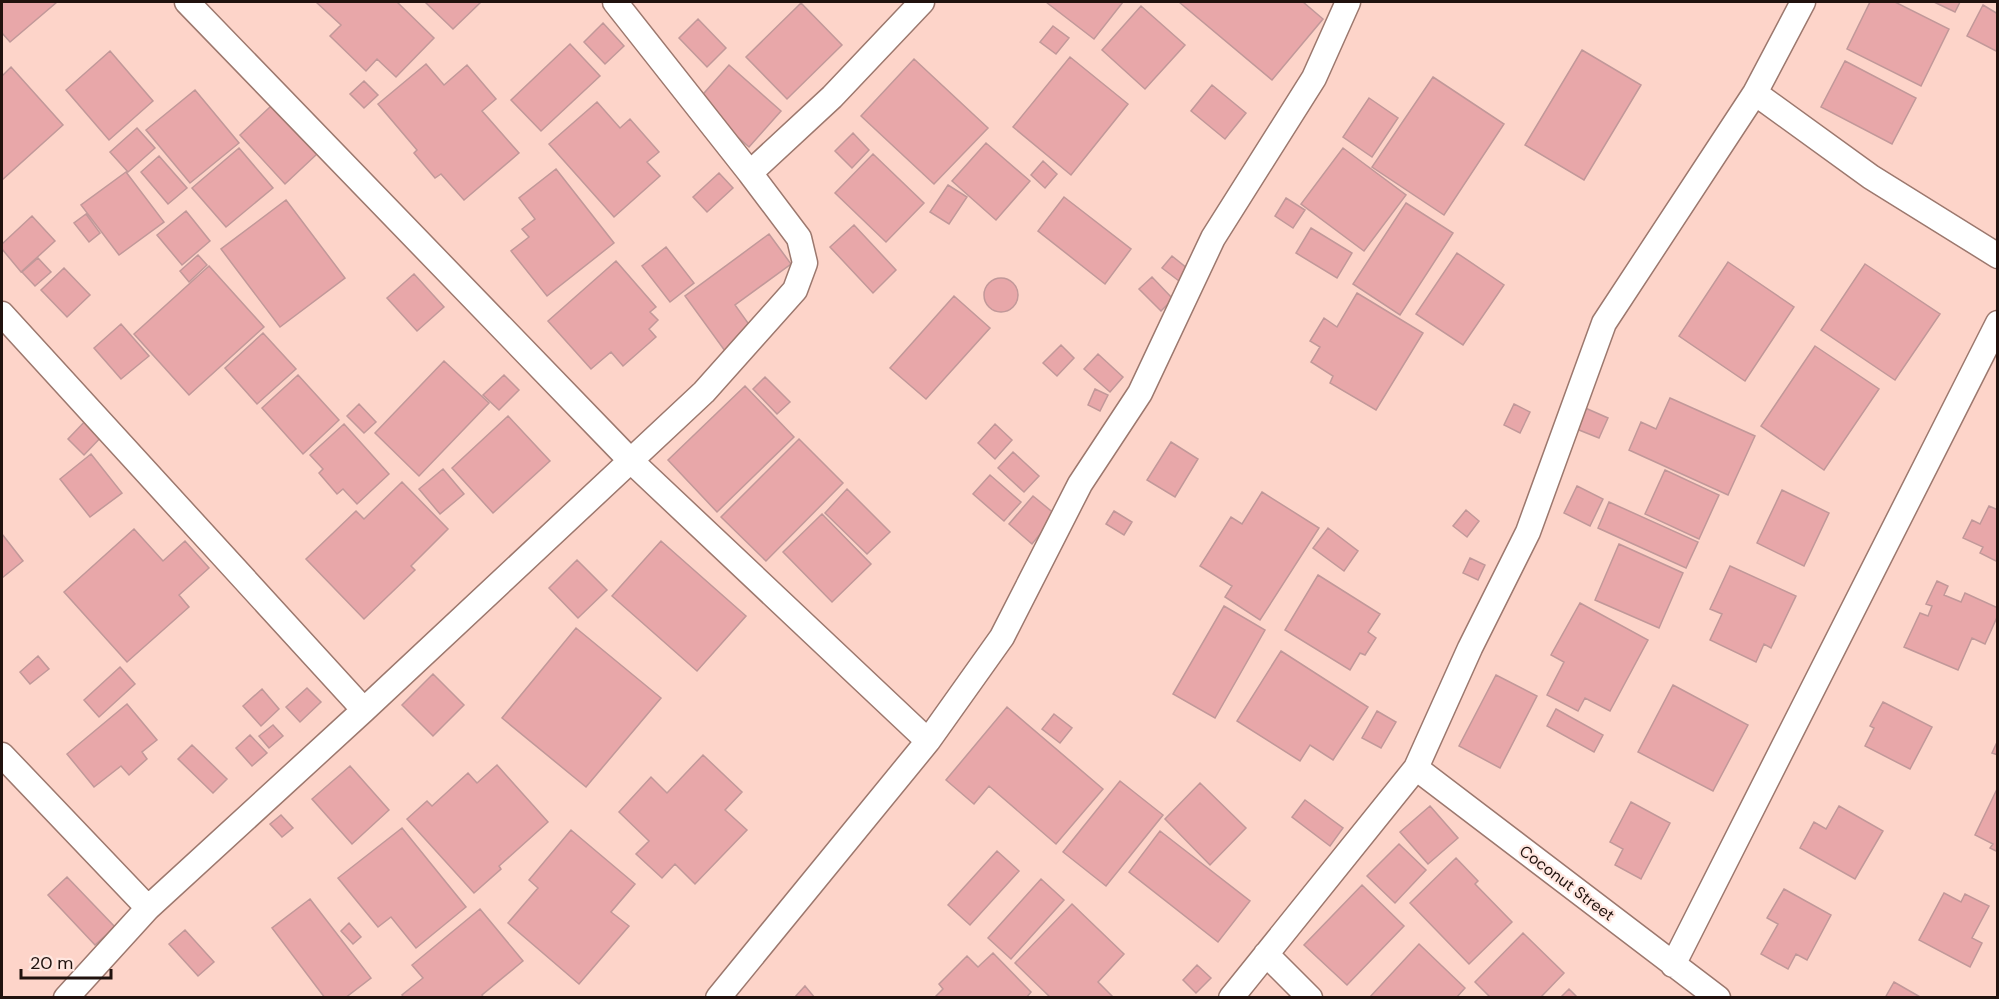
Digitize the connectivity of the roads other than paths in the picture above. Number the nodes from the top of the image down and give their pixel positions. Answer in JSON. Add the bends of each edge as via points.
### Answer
{"nodes":[{"id":1,"x":187,"y":2,"type":"edge"},
{"id":2,"x":615,"y":2,"type":"edge"},
{"id":3,"x":922,"y":2,"type":"edge"},
{"id":4,"x":1348,"y":2,"type":"edge"},
{"id":5,"x":1803,"y":2,"type":"edge"},
{"id":6,"x":1755,"y":93,"type":"junction"},
{"id":7,"x":750,"y":173,"type":"junction"},
{"id":8,"x":1998,"y":256,"type":"edge"},
{"id":9,"x":2,"y":314,"type":"edge"},
{"id":10,"x":1998,"y":323,"type":"edge"},
{"id":11,"x":630,"y":460,"type":"junction"},
{"id":12,"x":364,"y":710,"type":"junction"},
{"id":13,"x":928,"y":741,"type":"junction"},
{"id":14,"x":2,"y":755,"type":"edge"},
{"id":15,"x":1416,"y":768,"type":"junction"},
{"id":16,"x":148,"y":908,"type":"junction"},
{"id":17,"x":1266,"y":954,"type":"junction"},
{"id":18,"x":1673,"y":965,"type":"junction"},
{"id":19,"x":66,"y":998,"type":"edge"},
{"id":20,"x":718,"y":998,"type":"edge"},
{"id":21,"x":1231,"y":998,"type":"edge"},
{"id":22,"x":1310,"y":998,"type":"edge"},
{"id":23,"x":1718,"y":998,"type":"edge"}],
"edges":[{"from":1,"to":11,"type":"street"},
{"from":2,"to":7,"type":"street"},
{"from":3,"to":7,"type":"street","via":[[832,97]]},
{"from":4,"to":13,"type":"street","via":[[1314,78],[1213,238],[1140,393],[1080,484],[1002,638]]},
{"from":5,"to":6,"type":"street"},
{"from":6,"to":8,"type":"street","via":[[1871,177]]},
{"from":6,"to":15,"type":"street","via":[[1605,323],[1528,532]]},
{"from":7,"to":11,"type":"street","via":[[799,238],[805,262],[795,290],[704,392]]},
{"from":9,"to":12,"type":"street"},
{"from":10,"to":18,"type":"street"},
{"from":11,"to":12,"type":"street"},
{"from":11,"to":13,"type":"street"},
{"from":12,"to":16,"type":"street"},
{"from":13,"to":20,"type":"street"},
{"from":14,"to":16,"type":"street"},
{"from":15,"to":17,"type":"street"},
{"from":15,"to":18,"type":"street","name":"Coconut Street"},
{"from":16,"to":19,"type":"street"},
{"from":17,"to":21,"type":"street"},
{"from":17,"to":22,"type":"street"},
{"from":18,"to":23,"type":"street","name":"Coconut Street"}]}
